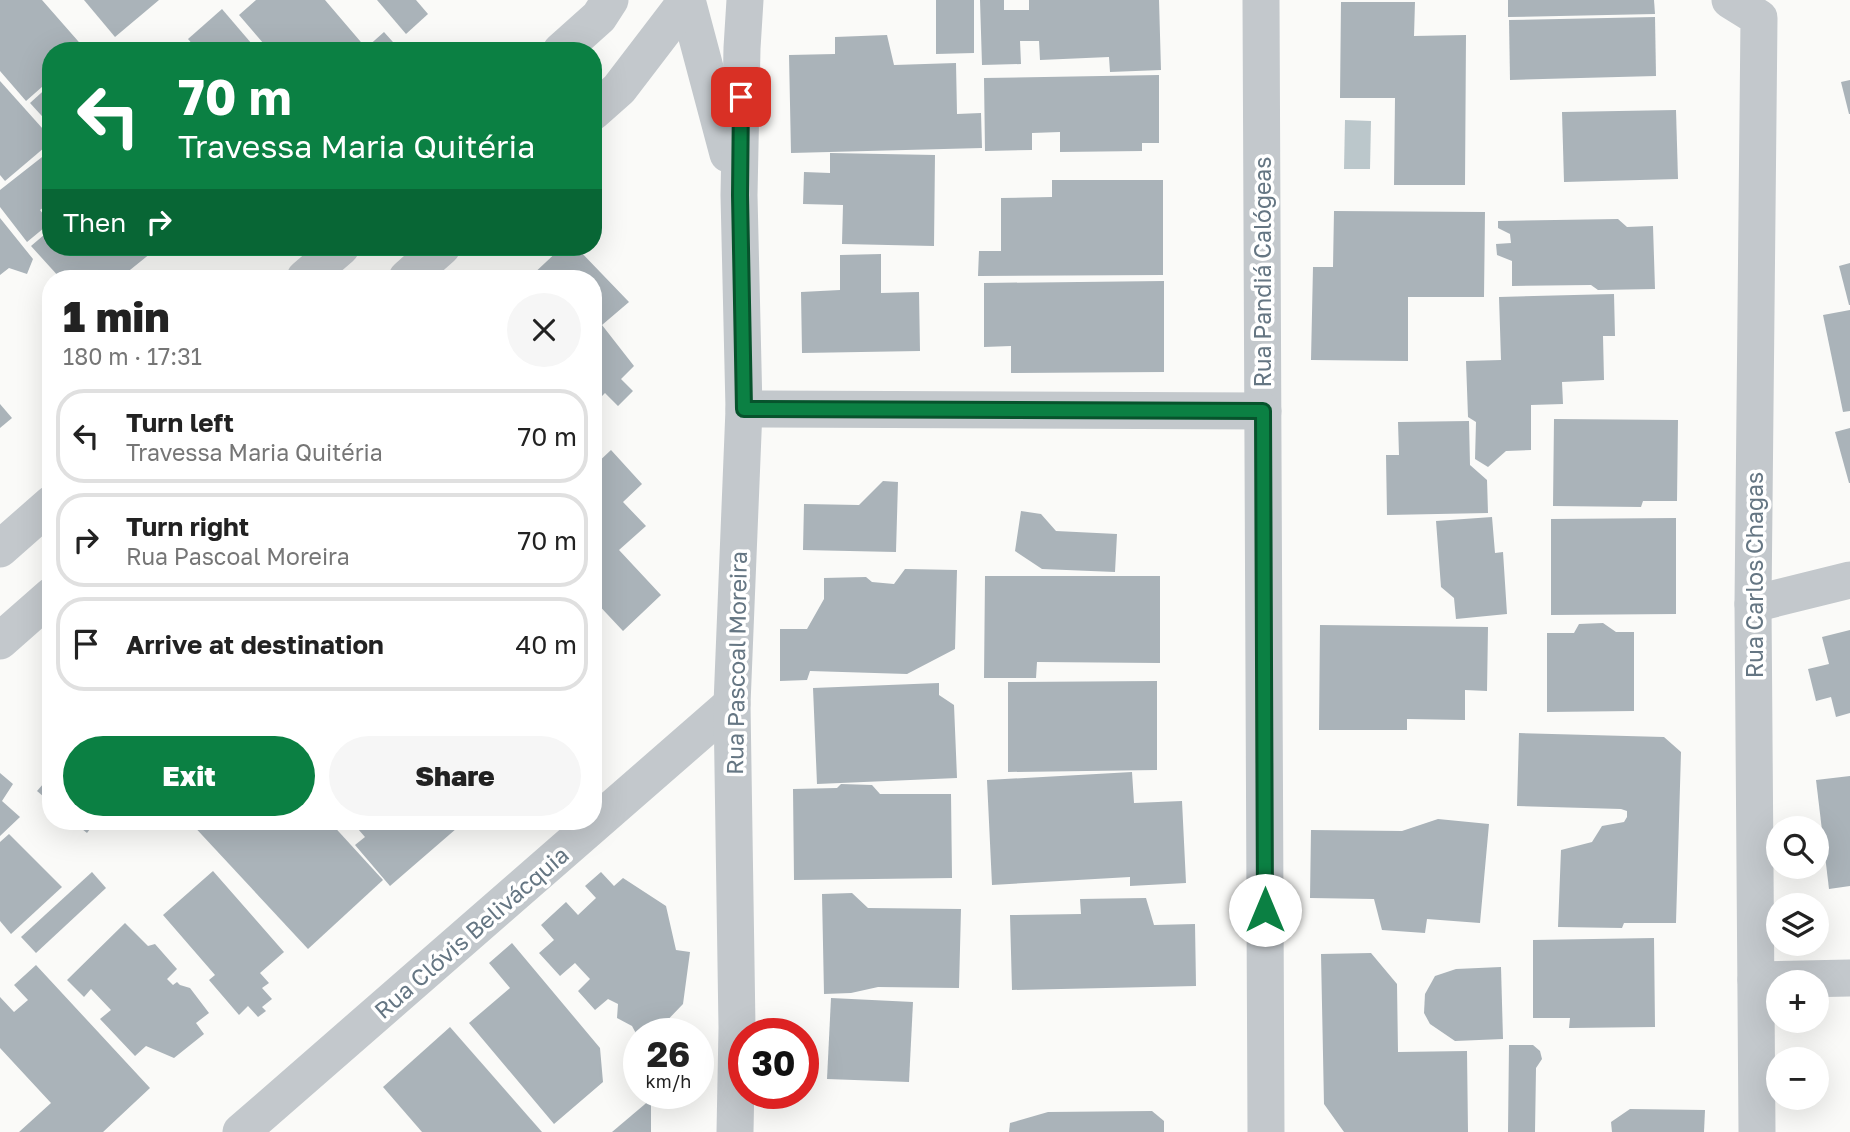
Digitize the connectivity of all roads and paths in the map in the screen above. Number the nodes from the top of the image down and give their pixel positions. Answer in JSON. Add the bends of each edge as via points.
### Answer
{"nodes":[{"id":1,"x":610,"y":0,"type":"edge"},
{"id":2,"x":687,"y":0,"type":"edge"},
{"id":3,"x":745,"y":0,"type":"edge"},
{"id":4,"x":1261,"y":0,"type":"edge"},
{"id":5,"x":1745,"y":9,"type":"edge"},
{"id":6,"x":571,"y":42,"type":"edge"},
{"id":7,"x":602,"y":104,"type":"edge"},
{"id":8,"x":740,"y":195,"type":"junction"},
{"id":9,"x":331,"y":256,"type":"edge"},
{"id":10,"x":432,"y":256,"type":"edge"},
{"id":11,"x":314,"y":270,"type":"edge"},
{"id":12,"x":416,"y":270,"type":"edge"},
{"id":13,"x":744,"y":409,"type":"junction"},
{"id":14,"x":1263,"y":411,"type":"junction"},
{"id":15,"x":42,"y":512,"type":"edge"},
{"id":16,"x":0,"y":549,"type":"edge"},
{"id":17,"x":1850,"y":580,"type":"edge"},
{"id":18,"x":42,"y":604,"type":"edge"},
{"id":19,"x":1753,"y":604,"type":"junction"},
{"id":20,"x":0,"y":641,"type":"edge"},
{"id":21,"x":732,"y":704,"type":"junction"},
{"id":22,"x":602,"y":817,"type":"edge"},
{"id":23,"x":587,"y":830,"type":"edge"},
{"id":24,"x":1850,"y":978,"type":"edge"},
{"id":25,"x":1756,"y":980,"type":"junction"},
{"id":26,"x":241,"y":1132,"type":"edge"},
{"id":27,"x":735,"y":1132,"type":"edge"},
{"id":28,"x":1266,"y":1132,"type":"edge"},
{"id":29,"x":1757,"y":1132,"type":"edge"}],
"edges":[{"from":1,"to":6,"type":"street","via":[[600,17]]},
{"from":2,"to":7,"type":"street","via":[[619,89]]},
{"from":2,"to":8,"type":"street","name":"Rua Pascoal Moreira"},
{"from":3,"to":8,"type":"street","name":"Rua Pascoal Moreira"},
{"from":4,"to":14,"type":"street","name":"Rua Pandiá Calógeas"},
{"from":5,"to":19,"type":"street","name":"Rua Carlos Chagas"},
{"from":8,"to":13,"type":"street","name":"Rua Pascoal Moreira"},
{"from":9,"to":11,"type":"street"},
{"from":10,"to":12,"type":"street"},
{"from":13,"to":14,"type":"street"},
{"from":13,"to":21,"type":"street","name":"Rua Pascoal Moreira"},
{"from":14,"to":28,"type":"street","name":"Rua Pandiá Calógeas"},
{"from":15,"to":16,"type":"street"},
{"from":17,"to":19,"type":"street"},
{"from":18,"to":20,"type":"street"},
{"from":19,"to":25,"type":"street","name":"Rua Carlos Chagas"},
{"from":21,"to":22,"type":"street","name":"Rua Clóvis Belivácquia"},
{"from":21,"to":27,"type":"street","name":"Rua Pascoal Moreira"},
{"from":23,"to":26,"type":"street","name":"Rua Clóvis Belivácquia"},
{"from":24,"to":25,"type":"street"},
{"from":25,"to":29,"type":"street","name":"Rua Carlos Chagas"}]}
